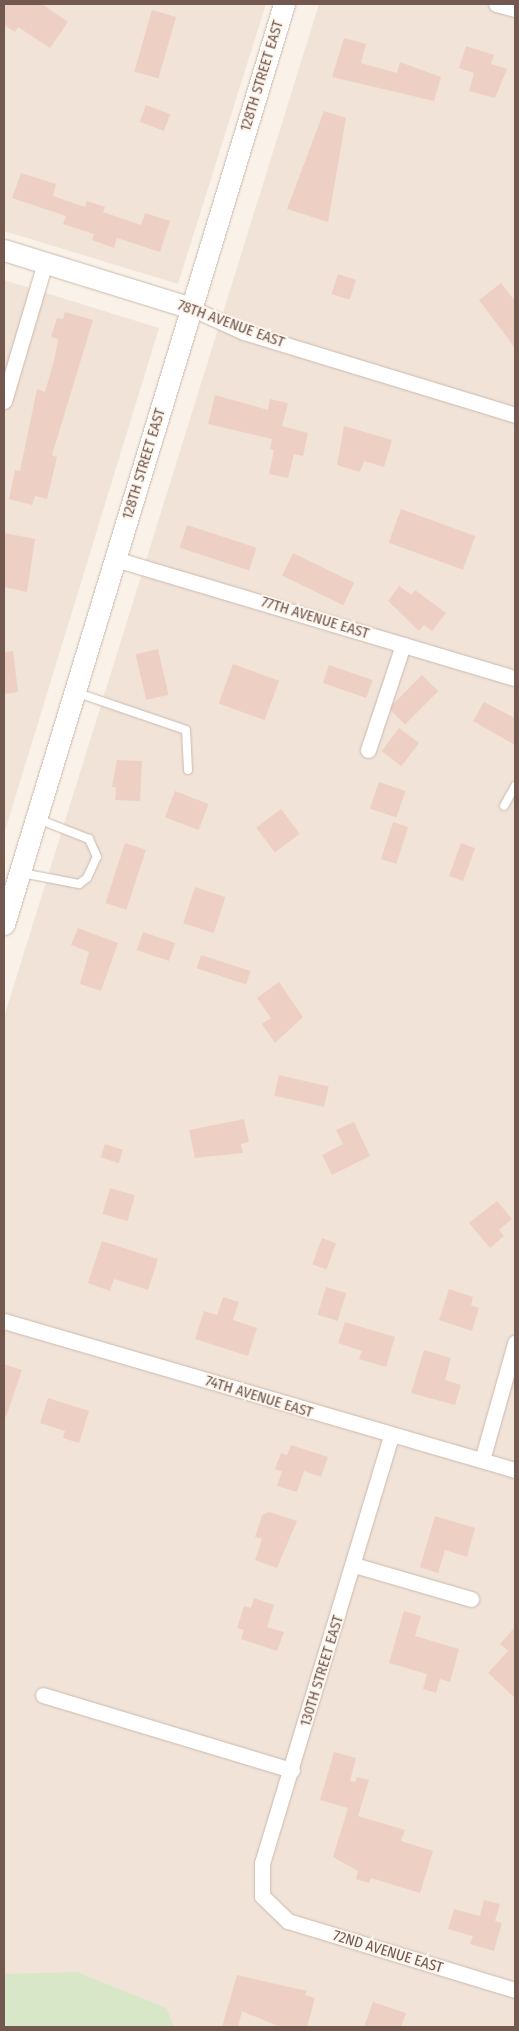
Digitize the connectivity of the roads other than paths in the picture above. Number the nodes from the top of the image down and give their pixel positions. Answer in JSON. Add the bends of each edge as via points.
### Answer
{"nodes":[{"id":1,"x":284,"y":4,"type":"edge"},
{"id":2,"x":496,"y":4,"type":"edge"},
{"id":3,"x":515,"y":9,"type":"edge"},
{"id":4,"x":4,"y":250,"type":"edge"},
{"id":5,"x":45,"y":263,"type":"junction"},
{"id":6,"x":192,"y":308,"type":"junction"},
{"id":7,"x":4,"y":401,"type":"edge"},
{"id":8,"x":515,"y":415,"type":"edge"},
{"id":9,"x":115,"y":559,"type":"junction"},
{"id":10,"x":403,"y":645,"type":"junction"},
{"id":11,"x":515,"y":678,"type":"edge"},
{"id":12,"x":73,"y":691,"type":"junction"},
{"id":13,"x":368,"y":750,"type":"dead end"},
{"id":14,"x":188,"y":770,"type":"dead end"},
{"id":15,"x":515,"y":786,"type":"edge"},
{"id":16,"x":504,"y":806,"type":"dead end"},
{"id":17,"x":36,"y":818,"type":"junction"},
{"id":18,"x":20,"y":872,"type":"junction"},
{"id":19,"x":4,"y":924,"type":"edge"},
{"id":20,"x":4,"y":1321,"type":"edge"},
{"id":21,"x":515,"y":1342,"type":"edge"},
{"id":22,"x":391,"y":1436,"type":"junction"},
{"id":23,"x":482,"y":1460,"type":"junction"},
{"id":24,"x":515,"y":1470,"type":"edge"},
{"id":25,"x":354,"y":1565,"type":"junction"},
{"id":26,"x":471,"y":1599,"type":"dead end"},
{"id":27,"x":43,"y":1695,"type":"dead end"},
{"id":28,"x":292,"y":1770,"type":"junction"},
{"id":29,"x":267,"y":1905,"type":"joint"},
{"id":30,"x":515,"y":1990,"type":"edge"}],
"edges":[{"from":1,"to":6,"type":"street","name":"128TH STREET EAST"},
{"from":2,"to":3,"type":"street"},
{"from":4,"to":5,"type":"street","name":"78TH AVENUE EAST"},
{"from":5,"to":6,"type":"street","name":"78TH AVENUE EAST"},
{"from":5,"to":7,"type":"street"},
{"from":6,"to":8,"type":"street","name":"78TH AVENUE EAST","via":[[244,332]]},
{"from":6,"to":9,"type":"street","name":"128TH STREET EAST"},
{"from":9,"to":10,"type":"street","name":"77TH AVENUE EAST"},
{"from":9,"to":12,"type":"street","name":"128TH STREET EAST"},
{"from":10,"to":11,"type":"street","name":"77TH AVENUE EAST"},
{"from":10,"to":13,"type":"street"},
{"from":12,"to":14,"type":"lane","via":[[186,730]]},
{"from":12,"to":17,"type":"street","name":"128TH STREET EAST"},
{"from":15,"to":16,"type":"lane"},
{"from":17,"to":18,"type":"street","name":"128TH STREET EAST"},
{"from":17,"to":18,"type":"lane","via":[[89,839],[97,857],[87,878],[79,884]]},
{"from":18,"to":19,"type":"street","name":"128TH STREET EAST"},
{"from":20,"to":22,"type":"street","name":"74TH AVENUE EAST"},
{"from":21,"to":23,"type":"street"},
{"from":22,"to":23,"type":"street","name":"74TH AVENUE EAST"},
{"from":22,"to":25,"type":"street","name":"130TH STREET EAST"},
{"from":23,"to":24,"type":"street","name":"74TH AVENUE EAST"},
{"from":25,"to":26,"type":"street"},
{"from":25,"to":28,"type":"street","name":"130TH STREET EAST"},
{"from":27,"to":28,"type":"street"},
{"from":28,"to":29,"type":"street","name":"130TH STREET EAST","via":[[262,1863]]},
{"from":29,"to":30,"type":"street","name":"72ND AVENUE EAST","via":[[288,1921]]}]}
